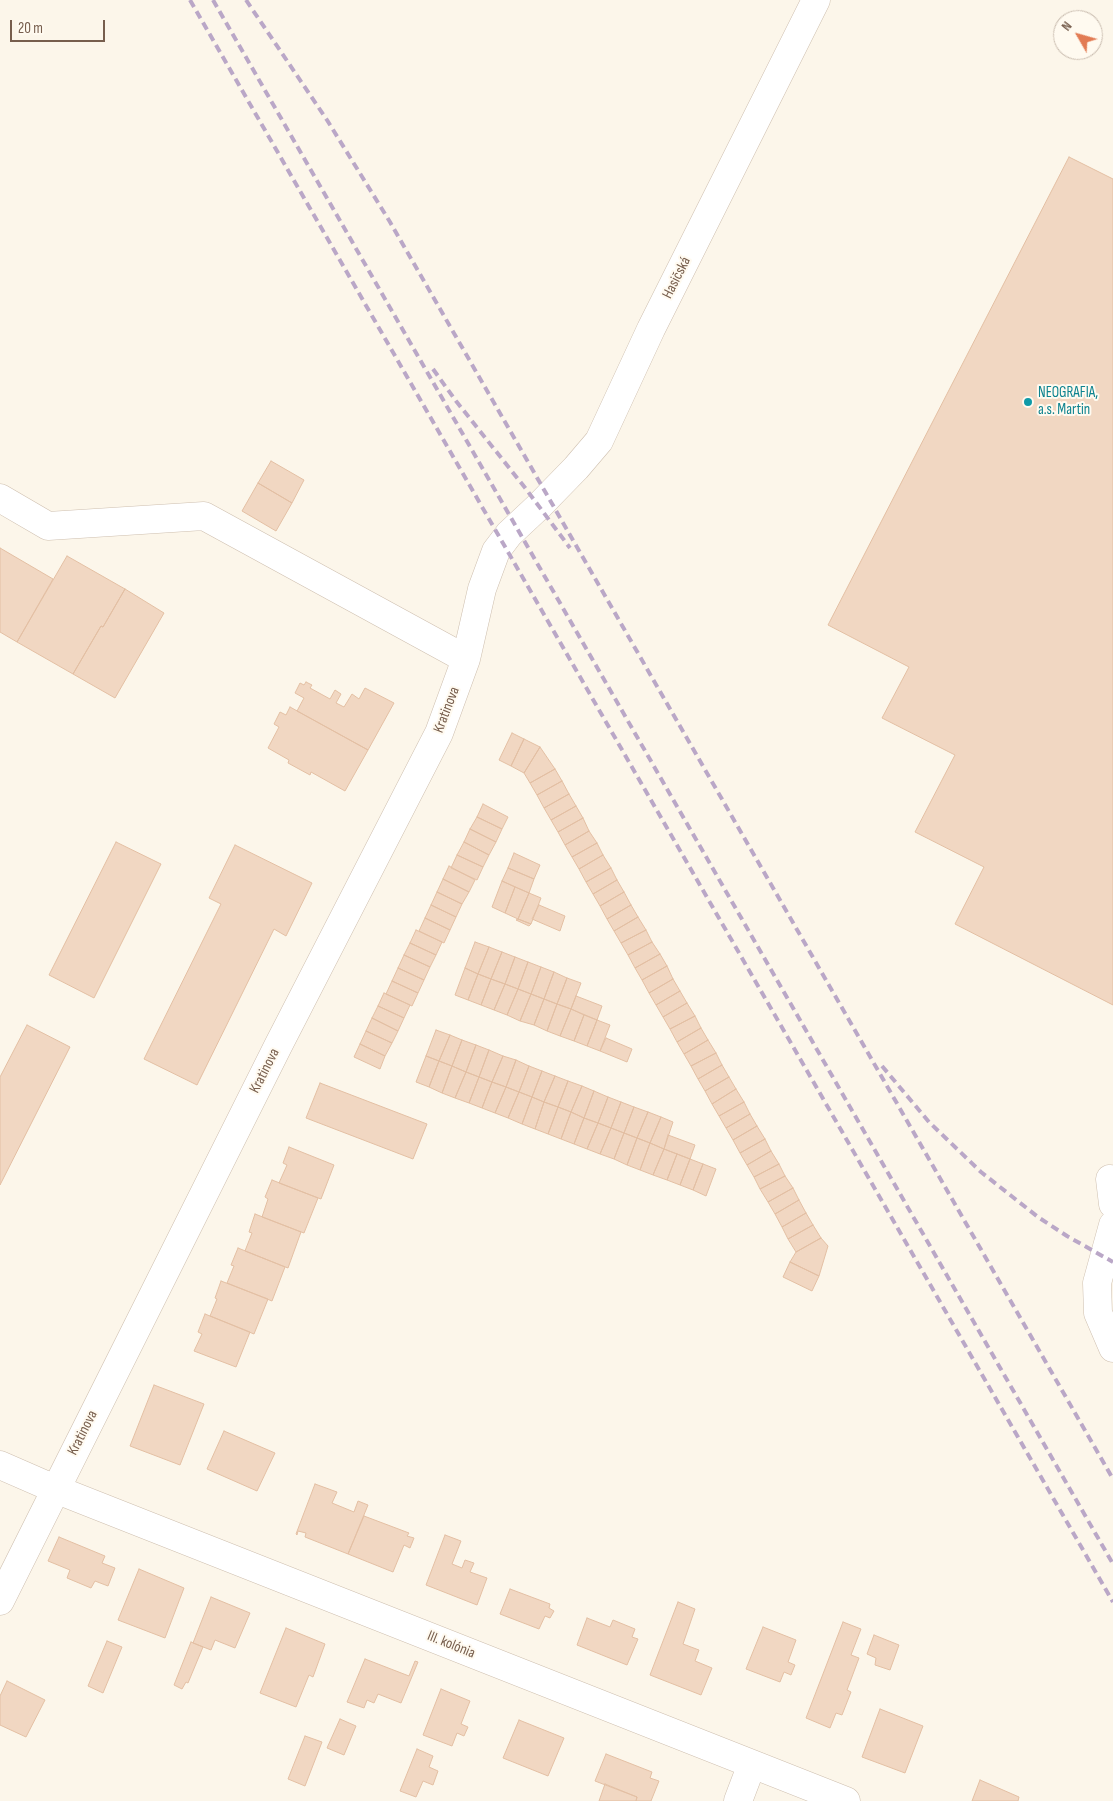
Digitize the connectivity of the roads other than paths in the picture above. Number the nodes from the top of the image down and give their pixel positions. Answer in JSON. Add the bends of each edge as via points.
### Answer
{"nodes":[{"id":1,"x":816,"y":0,"type":"edge"},
{"id":2,"x":0,"y":498,"type":"edge"},
{"id":3,"x":509,"y":534,"type":"joint"},
{"id":4,"x":466,"y":659,"type":"junction"},
{"id":5,"x":1113,"y":1225,"type":"edge"},
{"id":6,"x":1113,"y":1348,"type":"edge"},
{"id":7,"x":0,"y":1465,"type":"edge"},
{"id":8,"x":55,"y":1489,"type":"junction"},
{"id":9,"x":0,"y":1601,"type":"edge"},
{"id":10,"x":752,"y":1764,"type":"junction"},
{"id":11,"x":738,"y":1801,"type":"edge"},
{"id":12,"x":846,"y":1801,"type":"edge"}],
"edges":[{"from":1,"to":3,"type":"street","name":"Hasičská","via":[[599,440],[540,506]]},
{"from":2,"to":4,"type":"street","via":[[48,526],[204,516]]},
{"from":3,"to":4,"type":"street","name":"Kratinova","via":[[496,551],[482,589]]},
{"from":4,"to":8,"type":"street","name":"Kratinova","via":[[439,733]]},
{"from":5,"to":6,"type":"street","via":[[1097,1282],[1098,1313]]},
{"from":7,"to":8,"type":"street","name":"III. kolónia"},
{"from":8,"to":9,"type":"street","name":"Kratinova"},
{"from":8,"to":10,"type":"street","name":"III. kolónia"},
{"from":10,"to":11,"type":"street"},
{"from":10,"to":12,"type":"street","name":"III. kolónia"}]}
